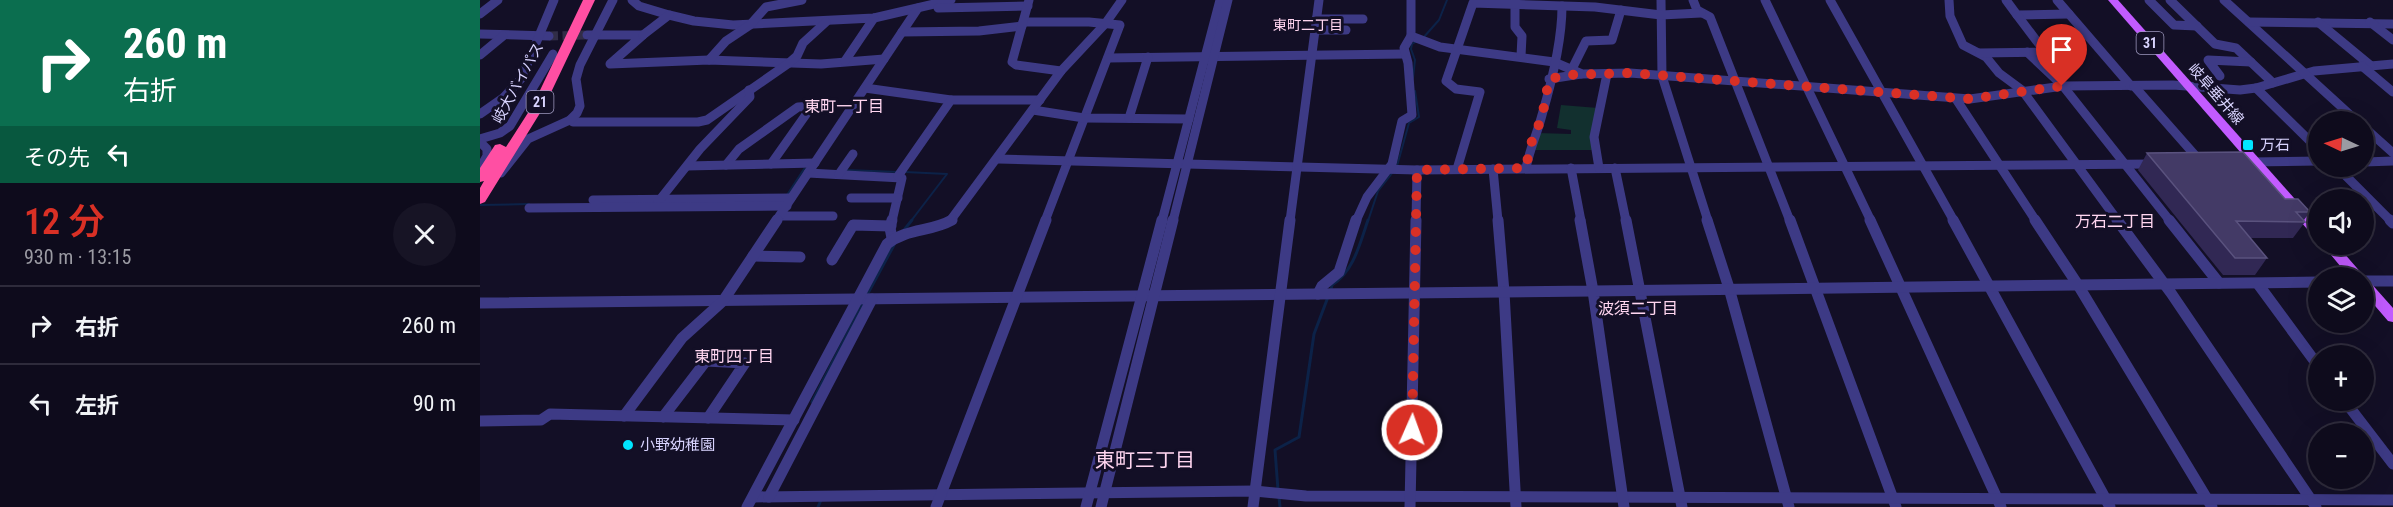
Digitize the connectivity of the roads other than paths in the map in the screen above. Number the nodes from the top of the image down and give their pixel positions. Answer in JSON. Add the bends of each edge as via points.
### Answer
{"nodes":[{"id":1,"x":498,"y":0,"type":"edge"},
{"id":2,"x":554,"y":0,"type":"edge"},
{"id":3,"x":579,"y":0,"type":"edge"},
{"id":4,"x":589,"y":0,"type":"edge"},
{"id":5,"x":612,"y":0,"type":"edge"},
{"id":6,"x":632,"y":0,"type":"edge"},
{"id":7,"x":802,"y":0,"type":"edge"},
{"id":8,"x":951,"y":0,"type":"edge"},
{"id":9,"x":1122,"y":0,"type":"edge"},
{"id":10,"x":1220,"y":0,"type":"edge"},
{"id":11,"x":1228,"y":0,"type":"edge"},
{"id":12,"x":1319,"y":0,"type":"edge"},
{"id":13,"x":1411,"y":0,"type":"edge"},
{"id":14,"x":1629,"y":0,"type":"edge"},
{"id":15,"x":1661,"y":0,"type":"edge"},
{"id":16,"x":1693,"y":0,"type":"edge"},
{"id":17,"x":1765,"y":0,"type":"edge"},
{"id":18,"x":1830,"y":0,"type":"edge"},
{"id":19,"x":1950,"y":0,"type":"edge"},
{"id":20,"x":2006,"y":0,"type":"edge"},
{"id":21,"x":2056,"y":0,"type":"edge"},
{"id":22,"x":2113,"y":0,"type":"edge"},
{"id":23,"x":2149,"y":0,"type":"edge"},
{"id":24,"x":2170,"y":0,"type":"edge"},
{"id":25,"x":2224,"y":0,"type":"edge"},
{"id":26,"x":1028,"y":3,"type":"edge"},
{"id":27,"x":1515,"y":3,"type":"edge"},
{"id":28,"x":1562,"y":6,"type":"junction"},
{"id":29,"x":918,"y":8,"type":"junction"},
{"id":30,"x":1623,"y":10,"type":"junction"},
{"id":31,"x":1701,"y":13,"type":"junction"},
{"id":32,"x":480,"y":14,"type":"edge"},
{"id":33,"x":2069,"y":14,"type":"junction"},
{"id":34,"x":669,"y":15,"type":"junction"},
{"id":35,"x":1661,"y":15,"type":"junction"},
{"id":36,"x":2017,"y":15,"type":"junction"},
{"id":37,"x":874,"y":18,"type":"junction"},
{"id":38,"x":1363,"y":18,"type":"dead end"},
{"id":39,"x":1316,"y":19,"type":"junction"},
{"id":40,"x":2370,"y":21,"type":"junction"},
{"id":41,"x":826,"y":22,"type":"junction"},
{"id":42,"x":2249,"y":22,"type":"junction"},
{"id":43,"x":2318,"y":22,"type":"junction"},
{"id":44,"x":1022,"y":24,"type":"junction"},
{"id":45,"x":1105,"y":24,"type":"junction"},
{"id":46,"x":2393,"y":24,"type":"edge"},
{"id":47,"x":750,"y":25,"type":"junction"},
{"id":48,"x":2197,"y":26,"type":"junction"},
{"id":49,"x":1315,"y":30,"type":"junction"},
{"id":50,"x":1346,"y":30,"type":"dead end"},
{"id":51,"x":902,"y":32,"type":"junction"},
{"id":52,"x":480,"y":34,"type":"edge"},
{"id":53,"x":591,"y":35,"type":"junction"},
{"id":54,"x":643,"y":35,"type":"junction"},
{"id":55,"x":503,"y":36,"type":"junction"},
{"id":56,"x":544,"y":36,"type":"junction"},
{"id":57,"x":1411,"y":36,"type":"junction"},
{"id":58,"x":2393,"y":40,"type":"edge"},
{"id":59,"x":1456,"y":48,"type":"junction"},
{"id":60,"x":2027,"y":52,"type":"junction"},
{"id":61,"x":1980,"y":53,"type":"junction"},
{"id":62,"x":553,"y":54,"type":"junction"},
{"id":63,"x":1405,"y":54,"type":"junction"},
{"id":64,"x":480,"y":55,"type":"edge"},
{"id":65,"x":1311,"y":55,"type":"junction"},
{"id":66,"x":1210,"y":56,"type":"junction"},
{"id":67,"x":1521,"y":56,"type":"junction"},
{"id":68,"x":1108,"y":57,"type":"junction"},
{"id":69,"x":1148,"y":57,"type":"junction"},
{"id":70,"x":884,"y":59,"type":"junction"},
{"id":71,"x":709,"y":60,"type":"junction"},
{"id":72,"x":844,"y":61,"type":"junction"},
{"id":73,"x":1554,"y":62,"type":"junction"},
{"id":74,"x":2251,"y":62,"type":"junction"},
{"id":75,"x":789,"y":63,"type":"junction"},
{"id":76,"x":2393,"y":64,"type":"edge"},
{"id":77,"x":2366,"y":65,"type":"junction"},
{"id":78,"x":1572,"y":69,"type":"junction"},
{"id":79,"x":1061,"y":71,"type":"junction"},
{"id":80,"x":2304,"y":73,"type":"junction"},
{"id":81,"x":1582,"y":74,"type":"junction"},
{"id":82,"x":1607,"y":74,"type":"junction"},
{"id":83,"x":1662,"y":76,"type":"junction"},
{"id":84,"x":2220,"y":76,"type":"dead end"},
{"id":85,"x":1549,"y":79,"type":"junction"},
{"id":86,"x":1735,"y":82,"type":"junction"},
{"id":87,"x":2273,"y":83,"type":"junction"},
{"id":88,"x":2062,"y":86,"type":"junction"},
{"id":89,"x":2133,"y":86,"type":"junction"},
{"id":90,"x":2187,"y":87,"type":"junction"},
{"id":91,"x":865,"y":88,"type":"junction"},
{"id":92,"x":1806,"y":88,"type":"junction"},
{"id":93,"x":2256,"y":88,"type":"junction"},
{"id":94,"x":749,"y":90,"type":"junction"},
{"id":95,"x":2022,"y":90,"type":"junction"},
{"id":96,"x":545,"y":92,"type":"junction"},
{"id":97,"x":2393,"y":92,"type":"edge"},
{"id":98,"x":1882,"y":93,"type":"junction"},
{"id":99,"x":1956,"y":99,"type":"junction"},
{"id":100,"x":951,"y":100,"type":"junction"},
{"id":101,"x":1040,"y":100,"type":"junction"},
{"id":102,"x":1033,"y":110,"type":"junction"},
{"id":103,"x":2346,"y":111,"type":"edge"},
{"id":104,"x":480,"y":114,"type":"edge"},
{"id":105,"x":1084,"y":118,"type":"junction"},
{"id":106,"x":1129,"y":118,"type":"junction"},
{"id":107,"x":1189,"y":119,"type":"junction"},
{"id":108,"x":570,"y":120,"type":"junction"},
{"id":109,"x":554,"y":126,"type":"junction"},
{"id":110,"x":2374,"y":136,"type":"edge"},
{"id":111,"x":2308,"y":139,"type":"edge"},
{"id":112,"x":480,"y":140,"type":"edge"},
{"id":113,"x":2393,"y":153,"type":"edge"},
{"id":114,"x":853,"y":154,"type":"dead end"},
{"id":115,"x":998,"y":159,"type":"junction"},
{"id":116,"x":1067,"y":161,"type":"junction"},
{"id":117,"x":2393,"y":161,"type":"edge"},
{"id":118,"x":2254,"y":162,"type":"junction"},
{"id":119,"x":2308,"y":162,"type":"edge"},
{"id":120,"x":2374,"y":162,"type":"edge"},
{"id":121,"x":815,"y":163,"type":"junction"},
{"id":122,"x":2239,"y":163,"type":"edge"},
{"id":123,"x":771,"y":164,"type":"junction"},
{"id":124,"x":2076,"y":164,"type":"junction"},
{"id":125,"x":2126,"y":164,"type":"junction"},
{"id":126,"x":2167,"y":164,"type":"edge"},
{"id":127,"x":2190,"y":164,"type":"edge"},
{"id":128,"x":726,"y":165,"type":"junction"},
{"id":129,"x":1182,"y":165,"type":"junction"},
{"id":130,"x":1844,"y":165,"type":"junction"},
{"id":131,"x":1922,"y":165,"type":"junction"},
{"id":132,"x":2000,"y":165,"type":"junction"},
{"id":133,"x":687,"y":166,"type":"junction"},
{"id":134,"x":1768,"y":166,"type":"junction"},
{"id":135,"x":1297,"y":167,"type":"junction"},
{"id":136,"x":480,"y":168,"type":"edge"},
{"id":137,"x":1526,"y":168,"type":"junction"},
{"id":138,"x":1571,"y":168,"type":"junction"},
{"id":139,"x":1599,"y":168,"type":"junction"},
{"id":140,"x":1615,"y":168,"type":"junction"},
{"id":141,"x":1692,"y":168,"type":"junction"},
{"id":142,"x":1388,"y":169,"type":"junction"},
{"id":143,"x":1493,"y":169,"type":"junction"},
{"id":144,"x":1417,"y":170,"type":"junction"},
{"id":145,"x":1457,"y":170,"type":"junction"},
{"id":146,"x":808,"y":173,"type":"junction"},
{"id":147,"x":838,"y":174,"type":"junction"},
{"id":148,"x":898,"y":176,"type":"junction"},
{"id":149,"x":2347,"y":177,"type":"edge"},
{"id":150,"x":484,"y":181,"type":"edge"},
{"id":151,"x":851,"y":198,"type":"dead end"},
{"id":152,"x":898,"y":198,"type":"junction"},
{"id":153,"x":480,"y":199,"type":"edge"},
{"id":154,"x":593,"y":200,"type":"dead end"},
{"id":155,"x":789,"y":202,"type":"junction"},
{"id":156,"x":657,"y":203,"type":"junction"},
{"id":157,"x":529,"y":208,"type":"dead end"},
{"id":158,"x":780,"y":216,"type":"junction"},
{"id":159,"x":833,"y":216,"type":"dead end"},
{"id":160,"x":2308,"y":222,"type":"edge"},
{"id":161,"x":2393,"y":223,"type":"edge"},
{"id":162,"x":891,"y":225,"type":"junction"},
{"id":163,"x":892,"y":238,"type":"junction"},
{"id":164,"x":2338,"y":255,"type":"edge"},
{"id":165,"x":753,"y":256,"type":"junction"},
{"id":166,"x":800,"y":257,"type":"dead end"},
{"id":167,"x":832,"y":260,"type":"dead end"},
{"id":168,"x":2348,"y":267,"type":"edge"},
{"id":169,"x":2393,"y":281,"type":"edge"},
{"id":170,"x":2308,"y":282,"type":"edge"},
{"id":171,"x":2374,"y":282,"type":"edge"},
{"id":172,"x":2165,"y":284,"type":"junction"},
{"id":173,"x":2219,"y":284,"type":"junction"},
{"id":174,"x":2258,"y":284,"type":"junction"},
{"id":175,"x":2078,"y":285,"type":"junction"},
{"id":176,"x":1990,"y":286,"type":"junction"},
{"id":177,"x":1901,"y":287,"type":"junction"},
{"id":178,"x":1729,"y":288,"type":"junction"},
{"id":179,"x":1816,"y":288,"type":"junction"},
{"id":180,"x":1641,"y":290,"type":"junction"},
{"id":181,"x":1593,"y":291,"type":"junction"},
{"id":182,"x":1504,"y":292,"type":"junction"},
{"id":183,"x":1416,"y":293,"type":"junction"},
{"id":184,"x":1318,"y":294,"type":"junction"},
{"id":185,"x":1281,"y":295,"type":"junction"},
{"id":186,"x":2374,"y":295,"type":"edge"},
{"id":187,"x":1142,"y":296,"type":"junction"},
{"id":188,"x":1156,"y":296,"type":"junction"},
{"id":189,"x":1016,"y":297,"type":"junction"},
{"id":190,"x":858,"y":299,"type":"junction"},
{"id":191,"x":872,"y":299,"type":"junction"},
{"id":192,"x":723,"y":301,"type":"junction"},
{"id":193,"x":480,"y":303,"type":"edge"},
{"id":194,"x":2393,"y":317,"type":"edge"},
{"id":195,"x":2308,"y":352,"type":"edge"},
{"id":196,"x":2352,"y":411,"type":"edge"},
{"id":197,"x":624,"y":416,"type":"junction"},
{"id":198,"x":663,"y":417,"type":"junction"},
{"id":199,"x":708,"y":418,"type":"junction"},
{"id":200,"x":794,"y":420,"type":"junction"},
{"id":201,"x":480,"y":421,"type":"edge"},
{"id":202,"x":2393,"y":464,"type":"edge"},
{"id":203,"x":1256,"y":491,"type":"junction"},
{"id":204,"x":1090,"y":493,"type":"junction"},
{"id":205,"x":1105,"y":493,"type":"junction"},
{"id":206,"x":770,"y":497,"type":"junction"},
{"id":207,"x":2393,"y":500,"type":"edge"},
{"id":208,"x":938,"y":501,"type":"edge"},
{"id":209,"x":1324,"y":501,"type":"edge"},
{"id":210,"x":1410,"y":501,"type":"edge"},
{"id":211,"x":750,"y":502,"type":"edge"},
{"id":212,"x":820,"y":502,"type":"edge"},
{"id":213,"x":1516,"y":502,"type":"edge"},
{"id":214,"x":1624,"y":502,"type":"edge"},
{"id":215,"x":1682,"y":502,"type":"edge"},
{"id":216,"x":1788,"y":502,"type":"edge"},
{"id":217,"x":1894,"y":502,"type":"edge"},
{"id":218,"x":1999,"y":502,"type":"edge"},
{"id":219,"x":2107,"y":502,"type":"edge"},
{"id":220,"x":2209,"y":503,"type":"edge"},
{"id":221,"x":2314,"y":503,"type":"edge"},
{"id":222,"x":1086,"y":507,"type":"edge"},
{"id":223,"x":1101,"y":507,"type":"edge"},
{"id":224,"x":1253,"y":507,"type":"edge"}],
"edges":[{"from":1,"to":32,"type":"street"},
{"from":2,"to":56,"type":"street"},
{"from":3,"to":62,"type":"highway","name":"岐大バイパス","number":"21"},
{"from":4,"to":96,"type":"highway","name":"岐大バイパス","number":"21"},
{"from":5,"to":53,"type":"street"},
{"from":6,"to":34,"type":"street"},
{"from":7,"to":47,"type":"street","via":[[766,7]]},
{"from":8,"to":29,"type":"street"},
{"from":9,"to":45,"type":"street"},
{"from":10,"to":66,"type":"street"},
{"from":11,"to":66,"type":"street"},
{"from":12,"to":39,"type":"street"},
{"from":13,"to":57,"type":"street"},
{"from":14,"to":30,"type":"street"},
{"from":15,"to":35,"type":"street"},
{"from":16,"to":31,"type":"street"},
{"from":17,"to":92,"type":"street"},
{"from":18,"to":98,"type":"street"},
{"from":19,"to":61,"type":"street","via":[[1950,16],[1958,38]]},
{"from":20,"to":36,"type":"street"},
{"from":21,"to":33,"type":"street"},
{"from":22,"to":90,"type":"main road","name":"岐阜垂井線","number":"31"},
{"from":23,"to":48,"type":"street","via":[[2174,25]]},
{"from":24,"to":48,"type":"street"},
{"from":25,"to":42,"type":"street"},
{"from":26,"to":29,"type":"street"},
{"from":26,"to":44,"type":"street"},
{"from":27,"to":28,"type":"street"},
{"from":27,"to":59,"type":"street","via":[[1473,3]]},
{"from":27,"to":67,"type":"street","via":[[1515,27],[1522,36]]},
{"from":28,"to":30,"type":"street"},
{"from":28,"to":73,"type":"street"},
{"from":29,"to":37,"type":"street"},
{"from":29,"to":51,"type":"street"},
{"from":30,"to":35,"type":"street"},
{"from":30,"to":78,"type":"street","via":[[1612,40],[1586,41]]},
{"from":31,"to":35,"type":"street"},
{"from":31,"to":86,"type":"street","via":[[1710,17]]},
{"from":33,"to":36,"type":"street"},
{"from":33,"to":89,"type":"street"},
{"from":34,"to":47,"type":"street","via":[[723,25]]},
{"from":34,"to":54,"type":"street"},
{"from":35,"to":83,"type":"street"},
{"from":36,"to":60,"type":"street","via":[[2045,52]]},
{"from":37,"to":41,"type":"street"},
{"from":37,"to":72,"type":"street"},
{"from":38,"to":39,"type":"street"},
{"from":39,"to":49,"type":"street"},
{"from":40,"to":43,"type":"street"},
{"from":40,"to":46,"type":"street"},
{"from":40,"to":58,"type":"street"},
{"from":41,"to":47,"type":"street"},
{"from":41,"to":75,"type":"street","via":[[803,43]]},
{"from":42,"to":43,"type":"street"},
{"from":42,"to":80,"type":"street"},
{"from":43,"to":77,"type":"street"},
{"from":44,"to":45,"type":"street"},
{"from":44,"to":51,"type":"street","via":[[973,32]]},
{"from":44,"to":79,"type":"street","via":[[1012,62]]},
{"from":45,"to":68,"type":"street","via":[[1120,25]]},
{"from":45,"to":79,"type":"street"},
{"from":47,"to":71,"type":"street","via":[[726,41]]},
{"from":48,"to":74,"type":"street","via":[[2215,44],[2236,48]]},
{"from":49,"to":50,"type":"street"},
{"from":49,"to":65,"type":"street"},
{"from":51,"to":70,"type":"street"},
{"from":52,"to":55,"type":"street"},
{"from":53,"to":54,"type":"street"},
{"from":53,"to":108,"type":"street","via":[[576,79],[580,106]]},
{"from":54,"to":71,"type":"street","via":[[610,64]]},
{"from":55,"to":56,"type":"street"},
{"from":55,"to":64,"type":"street"},
{"from":56,"to":104,"type":"street","via":[[515,88]]},
{"from":57,"to":59,"type":"street","via":[[1440,47]]},
{"from":57,"to":63,"type":"street"},
{"from":59,"to":67,"type":"street"},
{"from":59,"to":145,"type":"street","via":[[1446,81],[1456,89],[1480,92]]},
{"from":60,"to":61,"type":"street"},
{"from":60,"to":88,"type":"street"},
{"from":61,"to":95,"type":"street"},
{"from":62,"to":112,"type":"street","via":[[509,126]]},
{"from":62,"to":150,"type":"highway","name":"岐大バイパス","number":"21"},
{"from":63,"to":65,"type":"street"},
{"from":63,"to":142,"type":"street","via":[[1413,115],[1402,121]]},
{"from":65,"to":66,"type":"street"},
{"from":65,"to":135,"type":"street"},
{"from":66,"to":69,"type":"street"},
{"from":66,"to":107,"type":"street"},
{"from":66,"to":129,"type":"street"},
{"from":67,"to":73,"type":"street"},
{"from":68,"to":69,"type":"street"},
{"from":68,"to":105,"type":"street"},
{"from":69,"to":106,"type":"street"},
{"from":70,"to":72,"type":"street"},
{"from":70,"to":91,"type":"street"},
{"from":71,"to":75,"type":"street"},
{"from":72,"to":75,"type":"street"},
{"from":73,"to":78,"type":"street"},
{"from":73,"to":85,"type":"street"},
{"from":74,"to":84,"type":"street","via":[[2208,60]]},
{"from":74,"to":87,"type":"street"},
{"from":75,"to":94,"type":"street"},
{"from":76,"to":77,"type":"street"},
{"from":77,"to":80,"type":"street"},
{"from":77,"to":97,"type":"street"},
{"from":78,"to":81,"type":"street"},
{"from":79,"to":101,"type":"street"},
{"from":80,"to":87,"type":"street"},
{"from":80,"to":103,"type":"street"},
{"from":81,"to":82,"type":"street"},
{"from":81,"to":85,"type":"street"},
{"from":82,"to":83,"type":"street"},
{"from":82,"to":139,"type":"street","via":[[1594,137]]},
{"from":83,"to":86,"type":"street"},
{"from":83,"to":141,"type":"street"},
{"from":85,"to":137,"type":"street"},
{"from":86,"to":92,"type":"street"},
{"from":86,"to":134,"type":"street"},
{"from":87,"to":93,"type":"street"},
{"from":88,"to":89,"type":"street"},
{"from":88,"to":95,"type":"street"},
{"from":88,"to":125,"type":"street"},
{"from":89,"to":90,"type":"street"},
{"from":89,"to":127,"type":"street","via":[[2207,163]]},
{"from":90,"to":93,"type":"street"},
{"from":90,"to":118,"type":"main road","name":"岐阜垂井線","number":"31"},
{"from":91,"to":100,"type":"street"},
{"from":91,"to":121,"type":"street"},
{"from":92,"to":98,"type":"street"},
{"from":92,"to":130,"type":"street"},
{"from":93,"to":111,"type":"street"},
{"from":94,"to":108,"type":"street","via":[[698,123]]},
{"from":94,"to":133,"type":"street","via":[[750,97]]},
{"from":95,"to":99,"type":"street"},
{"from":95,"to":124,"type":"street"},
{"from":96,"to":109,"type":"street","via":[[545,104],[536,122],[541,127]]},
{"from":96,"to":150,"type":"highway","name":"岐大バイパス","number":"21"},
{"from":98,"to":99,"type":"street"},
{"from":98,"to":131,"type":"street"},
{"from":99,"to":132,"type":"street"},
{"from":100,"to":101,"type":"street"},
{"from":100,"to":148,"type":"street"},
{"from":101,"to":102,"type":"street"},
{"from":102,"to":105,"type":"street"},
{"from":102,"to":115,"type":"street"},
{"from":105,"to":106,"type":"street"},
{"from":105,"to":116,"type":"street"},
{"from":106,"to":107,"type":"street"},
{"from":107,"to":129,"type":"street"},
{"from":108,"to":109,"type":"street"},
{"from":109,"to":150,"type":"street","via":[[528,139],[504,170]]},
{"from":110,"to":113,"type":"street"},
{"from":112,"to":136,"type":"street","via":[[488,149]]},
{"from":114,"to":147,"type":"street"},
{"from":115,"to":116,"type":"street"},
{"from":115,"to":163,"type":"street","via":[[944,226],[918,228]]},
{"from":116,"to":129,"type":"street"},
{"from":116,"to":189,"type":"street"},
{"from":117,"to":120,"type":"street"},
{"from":118,"to":119,"type":"street"},
{"from":118,"to":122,"type":"street"},
{"from":118,"to":160,"type":"main road","name":"岐阜垂井線","number":"31"},
{"from":121,"to":123,"type":"street"},
{"from":121,"to":146,"type":"street"},
{"from":123,"to":128,"type":"street"},
{"from":123,"to":128,"type":"street","via":[[812,106],[798,107],[739,149]]},
{"from":124,"to":125,"type":"street"},
{"from":124,"to":132,"type":"street"},
{"from":124,"to":172,"type":"street"},
{"from":125,"to":126,"type":"street"},
{"from":125,"to":173,"type":"street"},
{"from":128,"to":133,"type":"street"},
{"from":129,"to":135,"type":"street"},
{"from":129,"to":187,"type":"street"},
{"from":129,"to":188,"type":"street"},
{"from":130,"to":131,"type":"street"},
{"from":130,"to":134,"type":"street"},
{"from":130,"to":177,"type":"street"},
{"from":131,"to":132,"type":"street"},
{"from":131,"to":176,"type":"street"},
{"from":132,"to":175,"type":"street"},
{"from":133,"to":156,"type":"street"},
{"from":134,"to":141,"type":"street"},
{"from":134,"to":179,"type":"street"},
{"from":135,"to":142,"type":"street"},
{"from":135,"to":185,"type":"street"},
{"from":137,"to":138,"type":"street"},
{"from":137,"to":143,"type":"street"},
{"from":138,"to":139,"type":"street"},
{"from":138,"to":181,"type":"street"},
{"from":139,"to":140,"type":"street"},
{"from":140,"to":141,"type":"street"},
{"from":140,"to":180,"type":"street"},
{"from":141,"to":178,"type":"street"},
{"from":142,"to":144,"type":"street"},
{"from":142,"to":184,"type":"street","via":[[1367,196],[1339,272],[1326,280]]},
{"from":143,"to":145,"type":"street"},
{"from":143,"to":182,"type":"street"},
{"from":144,"to":145,"type":"street"},
{"from":144,"to":183,"type":"street"},
{"from":146,"to":147,"type":"street"},
{"from":146,"to":155,"type":"street"},
{"from":147,"to":148,"type":"street"},
{"from":148,"to":152,"type":"street","via":[[902,178]]},
{"from":149,"to":161,"type":"street"},
{"from":150,"to":153,"type":"highway","name":"岐大バイパス","number":"21"},
{"from":151,"to":152,"type":"street"},
{"from":152,"to":162,"type":"street"},
{"from":154,"to":156,"type":"street"},
{"from":155,"to":156,"type":"street"},
{"from":155,"to":158,"type":"street"},
{"from":156,"to":157,"type":"street"},
{"from":158,"to":159,"type":"street"},
{"from":158,"to":165,"type":"street"},
{"from":162,"to":163,"type":"street"},
{"from":162,"to":167,"type":"street","via":[[853,225]]},
{"from":163,"to":190,"type":"street"},
{"from":164,"to":168,"type":"main road"},
{"from":165,"to":166,"type":"street"},
{"from":165,"to":192,"type":"street"},
{"from":169,"to":171,"type":"street"},
{"from":170,"to":174,"type":"street"},
{"from":172,"to":173,"type":"street"},
{"from":172,"to":175,"type":"street"},
{"from":172,"to":221,"type":"street"},
{"from":173,"to":174,"type":"street"},
{"from":174,"to":195,"type":"street"},
{"from":175,"to":176,"type":"street"},
{"from":175,"to":220,"type":"street"},
{"from":176,"to":177,"type":"street"},
{"from":176,"to":219,"type":"street"},
{"from":177,"to":179,"type":"street"},
{"from":177,"to":218,"type":"street"},
{"from":178,"to":179,"type":"street"},
{"from":178,"to":180,"type":"street"},
{"from":178,"to":216,"type":"street"},
{"from":179,"to":217,"type":"street"},
{"from":180,"to":181,"type":"street"},
{"from":180,"to":215,"type":"street"},
{"from":181,"to":182,"type":"street"},
{"from":181,"to":214,"type":"street"},
{"from":182,"to":183,"type":"street"},
{"from":182,"to":213,"type":"street"},
{"from":183,"to":184,"type":"street"},
{"from":183,"to":210,"type":"street"},
{"from":184,"to":185,"type":"street"},
{"from":185,"to":188,"type":"street"},
{"from":185,"to":203,"type":"street"},
{"from":186,"to":194,"type":"main road"},
{"from":187,"to":188,"type":"street"},
{"from":187,"to":189,"type":"street"},
{"from":187,"to":204,"type":"street"},
{"from":188,"to":205,"type":"street"},
{"from":189,"to":191,"type":"street"},
{"from":189,"to":208,"type":"street"},
{"from":190,"to":191,"type":"street"},
{"from":190,"to":192,"type":"street"},
{"from":190,"to":200,"type":"street"},
{"from":191,"to":206,"type":"street"},
{"from":192,"to":193,"type":"street"},
{"from":192,"to":197,"type":"street","via":[[682,338]]},
{"from":196,"to":202,"type":"street"},
{"from":197,"to":198,"type":"street"},
{"from":197,"to":201,"type":"street","via":[[550,414],[541,420]]},
{"from":198,"to":199,"type":"street"},
{"from":198,"to":199,"type":"street","via":[[705,361],[745,363]]},
{"from":199,"to":200,"type":"street"},
{"from":200,"to":211,"type":"street"},
{"from":203,"to":205,"type":"street"},
{"from":203,"to":209,"type":"street"},
{"from":203,"to":224,"type":"street"},
{"from":204,"to":205,"type":"street"},
{"from":204,"to":208,"type":"street"},
{"from":204,"to":222,"type":"street"},
{"from":205,"to":223,"type":"street"},
{"from":206,"to":211,"type":"street"},
{"from":206,"to":212,"type":"street"},
{"from":207,"to":221,"type":"street"},
{"from":208,"to":212,"type":"street"},
{"from":209,"to":210,"type":"street"},
{"from":210,"to":213,"type":"street"},
{"from":213,"to":214,"type":"street"},
{"from":214,"to":215,"type":"street"},
{"from":215,"to":216,"type":"street"},
{"from":216,"to":217,"type":"street"},
{"from":217,"to":218,"type":"street"},
{"from":218,"to":219,"type":"street"},
{"from":219,"to":220,"type":"street"},
{"from":220,"to":221,"type":"street"}]}
